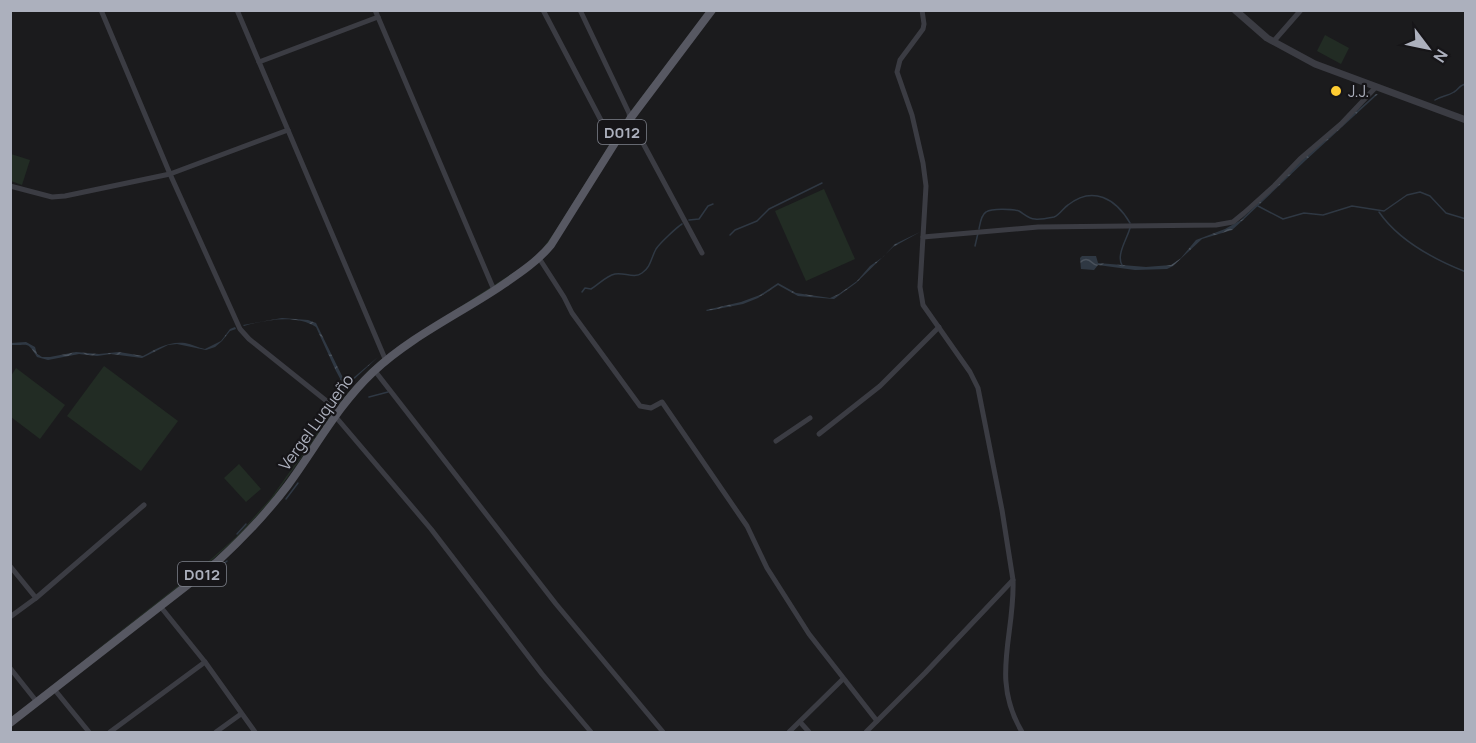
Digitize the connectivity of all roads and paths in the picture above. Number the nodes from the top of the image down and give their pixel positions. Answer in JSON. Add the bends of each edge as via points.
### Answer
{"nodes":[{"id":1,"x":101,"y":10,"type":"edge"},
{"id":2,"x":237,"y":10,"type":"edge"},
{"id":3,"x":375,"y":10,"type":"edge"},
{"id":4,"x":543,"y":10,"type":"edge"},
{"id":5,"x":580,"y":10,"type":"edge"},
{"id":6,"x":712,"y":10,"type":"edge"},
{"id":7,"x":922,"y":10,"type":"edge"},
{"id":8,"x":1235,"y":10,"type":"edge"},
{"id":9,"x":1301,"y":10,"type":"edge"},
{"id":10,"x":378,"y":17,"type":"junction"},
{"id":11,"x":1273,"y":42,"type":"junction"},
{"id":12,"x":259,"y":62,"type":"junction"},
{"id":13,"x":1376,"y":87,"type":"junction"},
{"id":14,"x":630,"y":119,"type":"junction"},
{"id":15,"x":1466,"y":120,"type":"edge"},
{"id":16,"x":288,"y":130,"type":"junction"},
{"id":17,"x":614,"y":145,"type":"junction"},
{"id":18,"x":170,"y":174,"type":"junction"},
{"id":19,"x":10,"y":186,"type":"edge"},
{"id":20,"x":923,"y":237,"type":"junction"},
{"id":21,"x":702,"y":253,"type":"dead end"},
{"id":22,"x":539,"y":258,"type":"junction"},
{"id":23,"x":494,"y":290,"type":"junction"},
{"id":24,"x":939,"y":327,"type":"junction"},
{"id":25,"x":386,"y":361,"type":"junction"},
{"id":26,"x":375,"y":370,"type":"junction"},
{"id":27,"x":337,"y":413,"type":"junction"},
{"id":28,"x":810,"y":418,"type":"dead end"},
{"id":29,"x":819,"y":434,"type":"dead end"},
{"id":30,"x":776,"y":441,"type":"dead end"},
{"id":31,"x":144,"y":505,"type":"dead end"},
{"id":32,"x":10,"y":566,"type":"edge"},
{"id":33,"x":1013,"y":580,"type":"junction"},
{"id":34,"x":36,"y":598,"type":"junction"},
{"id":35,"x":163,"y":610,"type":"junction"},
{"id":36,"x":10,"y":617,"type":"edge"},
{"id":37,"x":205,"y":662,"type":"junction"},
{"id":38,"x":10,"y":668,"type":"edge"},
{"id":39,"x":843,"y":679,"type":"junction"},
{"id":40,"x":54,"y":689,"type":"junction"},
{"id":41,"x":37,"y":702,"type":"junction"},
{"id":42,"x":241,"y":714,"type":"junction"},
{"id":43,"x":877,"y":721,"type":"junction"},
{"id":44,"x":800,"y":722,"type":"junction"},
{"id":45,"x":10,"y":723,"type":"edge"},
{"id":46,"x":89,"y":732,"type":"edge"},
{"id":47,"x":110,"y":732,"type":"edge"},
{"id":48,"x":216,"y":732,"type":"edge"},
{"id":49,"x":255,"y":732,"type":"edge"},
{"id":50,"x":591,"y":732,"type":"edge"},
{"id":51,"x":663,"y":732,"type":"edge"},
{"id":52,"x":789,"y":732,"type":"edge"},
{"id":53,"x":808,"y":732,"type":"edge"},
{"id":54,"x":866,"y":732,"type":"edge"},
{"id":55,"x":1022,"y":732,"type":"edge"}],
"edges":[{"from":1,"to":18,"type":"street"},
{"from":2,"to":12,"type":"street"},
{"from":3,"to":10,"type":"street"},
{"from":4,"to":17,"type":"street"},
{"from":5,"to":14,"type":"street"},
{"from":6,"to":14,"type":"main road","name":"Vergel Luqueño","number":"D012"},
{"from":7,"to":20,"type":"street","via":[[923,29],[900,60],[897,72],[923,163]]},
{"from":8,"to":11,"type":"street"},
{"from":9,"to":11,"type":"street"},
{"from":10,"to":12,"type":"street"},
{"from":10,"to":23,"type":"street"},
{"from":11,"to":13,"type":"street","via":[[1315,64]]},
{"from":12,"to":16,"type":"street"},
{"from":13,"to":15,"type":"street"},
{"from":13,"to":20,"type":"street","via":[[1233,222],[1038,227]]},
{"from":14,"to":17,"type":"main road","name":"Vergel Luqueño","number":"D012"},
{"from":14,"to":21,"type":"street"},
{"from":16,"to":18,"type":"street"},
{"from":16,"to":25,"type":"street"},
{"from":17,"to":22,"type":"main road","name":"Vergel Luqueño","number":"D012"},
{"from":18,"to":19,"type":"street","via":[[52,197]]},
{"from":18,"to":27,"type":"street","via":[[240,329]]},
{"from":20,"to":24,"type":"street","via":[[923,305]]},
{"from":22,"to":23,"type":"main road","name":"Vergel Luqueño","number":"D012"},
{"from":22,"to":39,"type":"street","via":[[572,313],[640,406],[651,408],[662,402],[681,428],[747,526],[791,606]]},
{"from":23,"to":25,"type":"main road","name":"Vergel Luqueño","number":"D012"},
{"from":24,"to":29,"type":"street","via":[[880,386]]},
{"from":24,"to":33,"type":"street","via":[[978,388]]},
{"from":25,"to":26,"type":"main road","name":"Vergel Luqueño","number":"D012"},
{"from":26,"to":27,"type":"main road","name":"Vergel Luqueño","number":"D012"},
{"from":26,"to":51,"type":"street","via":[[556,604]]},
{"from":27,"to":35,"type":"main road","name":"Vergel Luqueño","number":"D012","via":[[288,485],[245,535]]},
{"from":27,"to":50,"type":"street"},
{"from":28,"to":30,"type":"street"},
{"from":31,"to":34,"type":"street"},
{"from":32,"to":34,"type":"street"},
{"from":33,"to":43,"type":"street"},
{"from":33,"to":55,"type":"street","via":[[1004,671],[1008,699]]},
{"from":34,"to":36,"type":"street"},
{"from":35,"to":37,"type":"street"},
{"from":35,"to":40,"type":"main road","name":"Vergel Luqueño","number":"D012"},
{"from":37,"to":42,"type":"street"},
{"from":37,"to":47,"type":"street"},
{"from":38,"to":41,"type":"street"},
{"from":39,"to":43,"type":"street"},
{"from":39,"to":44,"type":"street"},
{"from":40,"to":41,"type":"main road","name":"Vergel Luqueño","number":"D012"},
{"from":40,"to":46,"type":"street"},
{"from":41,"to":45,"type":"main road","name":"Vergel Luqueño","number":"D012"},
{"from":42,"to":48,"type":"street"},
{"from":42,"to":49,"type":"street"},
{"from":43,"to":54,"type":"street"},
{"from":44,"to":52,"type":"street"},
{"from":44,"to":53,"type":"street"}]}
